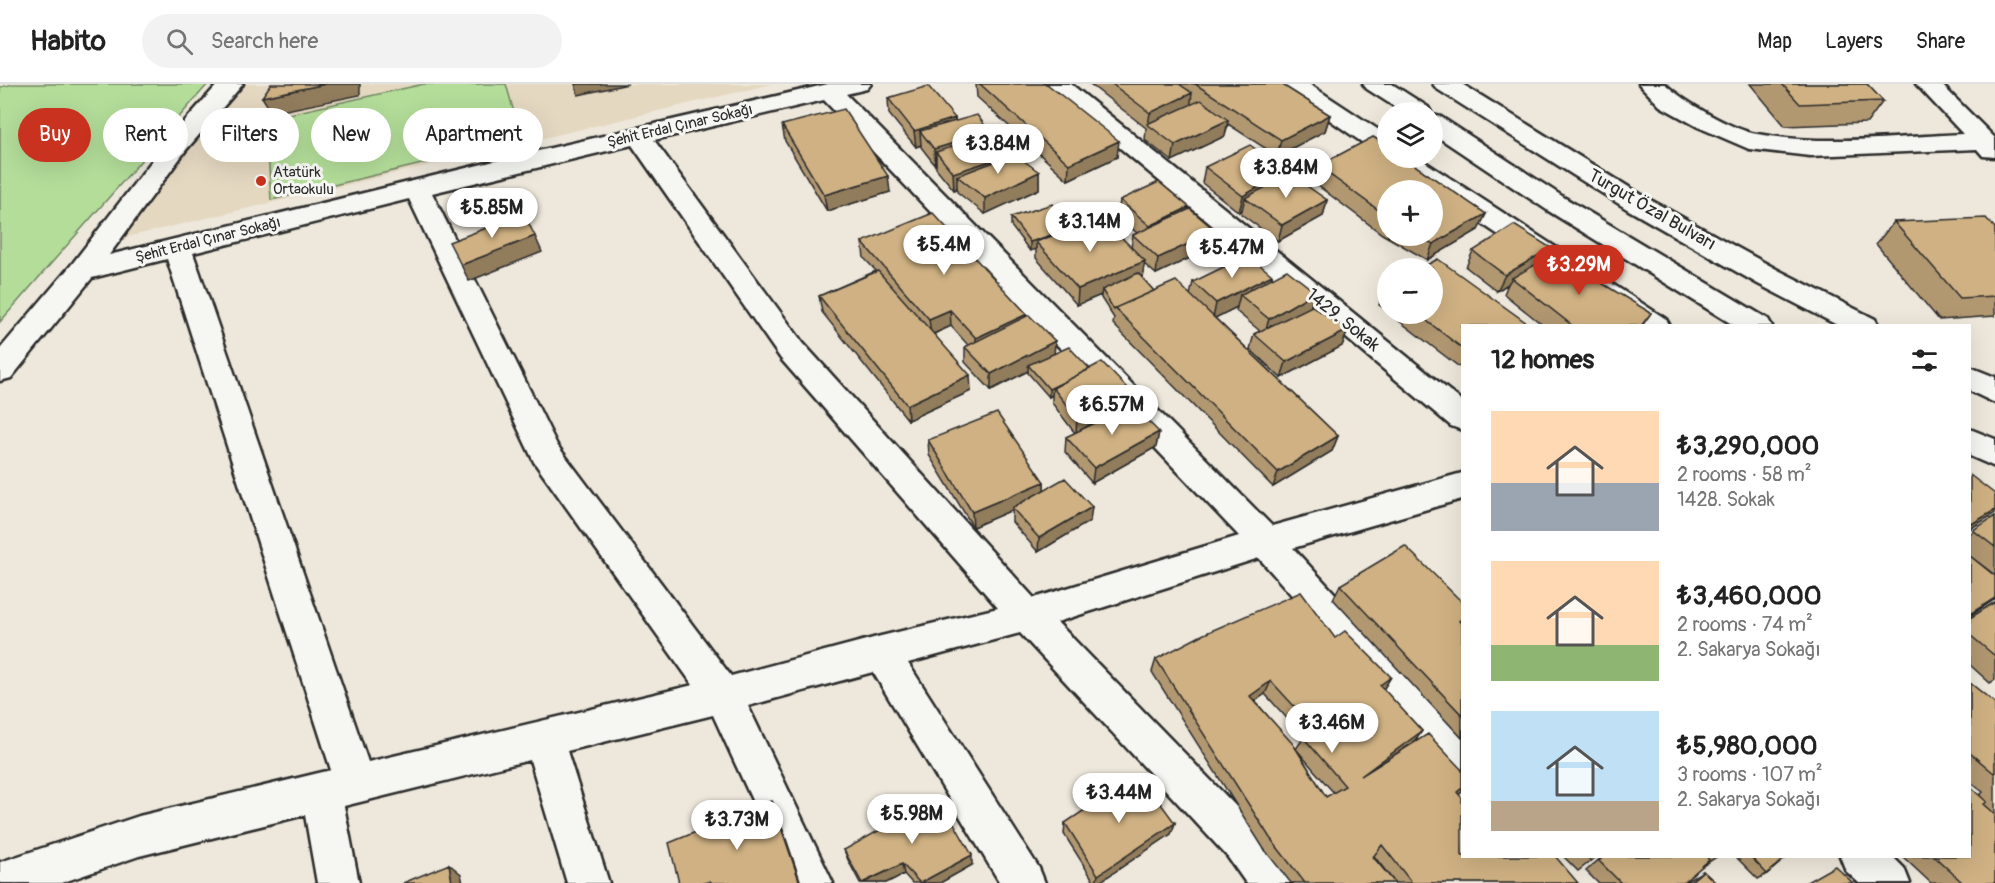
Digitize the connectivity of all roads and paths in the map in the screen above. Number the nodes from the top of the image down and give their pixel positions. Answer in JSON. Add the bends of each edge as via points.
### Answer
{"nodes":[{"id":1,"x":231,"y":84,"type":"edge"},
{"id":2,"x":860,"y":84,"type":"edge"},
{"id":3,"x":1056,"y":84,"type":"edge"},
{"id":4,"x":1293,"y":84,"type":"edge"},
{"id":5,"x":1375,"y":84,"type":"edge"},
{"id":6,"x":1445,"y":84,"type":"edge"},
{"id":7,"x":1651,"y":84,"type":"edge"},
{"id":8,"x":1928,"y":84,"type":"edge"},
{"id":9,"x":829,"y":91,"type":"junction"},
{"id":10,"x":1403,"y":102,"type":"edge"},
{"id":11,"x":1443,"y":129,"type":"edge"},
{"id":12,"x":638,"y":135,"type":"junction"},
{"id":13,"x":1377,"y":141,"type":"edge"},
{"id":14,"x":1989,"y":147,"type":"edge"},
{"id":15,"x":1417,"y":168,"type":"edge"},
{"id":16,"x":417,"y":188,"type":"junction"},
{"id":17,"x":177,"y":248,"type":"junction"},
{"id":18,"x":82,"y":272,"type":"junction"},
{"id":19,"x":1653,"y":324,"type":"edge"},
{"id":20,"x":1755,"y":324,"type":"edge"},
{"id":21,"x":1861,"y":324,"type":"edge"},
{"id":22,"x":0,"y":370,"type":"edge"},
{"id":23,"x":1971,"y":379,"type":"edge"},
{"id":24,"x":1995,"y":391,"type":"edge"},
{"id":25,"x":1461,"y":417,"type":"edge"},
{"id":26,"x":1971,"y":442,"type":"edge"},
{"id":27,"x":1995,"y":454,"type":"edge"},
{"id":28,"x":1461,"y":486,"type":"edge"},
{"id":29,"x":1266,"y":542,"type":"junction"},
{"id":30,"x":1027,"y":616,"type":"junction"},
{"id":31,"x":881,"y":652,"type":"junction"},
{"id":32,"x":723,"y":695,"type":"junction"},
{"id":33,"x":543,"y":737,"type":"junction"},
{"id":34,"x":1461,"y":759,"type":"edge"},
{"id":35,"x":338,"y":787,"type":"junction"},
{"id":36,"x":1863,"y":858,"type":"edge"},
{"id":37,"x":0,"y":883,"type":"edge"},
{"id":38,"x":338,"y":883,"type":"edge"},
{"id":39,"x":588,"y":883,"type":"edge"},
{"id":40,"x":812,"y":883,"type":"edge"},
{"id":41,"x":1024,"y":883,"type":"edge"},
{"id":42,"x":1271,"y":883,"type":"edge"},
{"id":43,"x":1890,"y":883,"type":"edge"}],
"edges":[{"from":1,"to":18,"type":"street","via":[[177,145]]},
{"from":2,"to":9,"type":"street","name":"Şehit Erdal Çınar Sokağı"},
{"from":3,"to":25,"type":"street","name":"1429. Sokak"},
{"from":4,"to":13,"type":"street"},
{"from":5,"to":10,"type":"street"},
{"from":6,"to":21,"type":"street","name":"Turgut Özal Bulvarı","via":[[1636,203]]},
{"from":7,"to":14,"type":"street","via":[[1669,102],[1749,141],[1810,148]]},
{"from":8,"to":14,"type":"street"},
{"from":9,"to":12,"type":"street","name":"Şehit Erdal Çınar Sokağı"},
{"from":9,"to":29,"type":"street"},
{"from":11,"to":20,"type":"street","via":[[1556,204]]},
{"from":12,"to":16,"type":"street","name":"Şehit Erdal Çınar Sokağı"},
{"from":12,"to":30,"type":"street","via":[[792,351]]},
{"from":15,"to":19,"type":"street"},
{"from":16,"to":17,"type":"street","name":"Şehit Erdal Çınar Sokağı"},
{"from":16,"to":32,"type":"street","via":[[545,453]]},
{"from":17,"to":18,"type":"street","name":"Şehit Erdal Çınar Sokağı"},
{"from":17,"to":35,"type":"street"},
{"from":18,"to":22,"type":"street"},
{"from":23,"to":24,"type":"street"},
{"from":26,"to":27,"type":"street"},
{"from":28,"to":29,"type":"street"},
{"from":29,"to":30,"type":"street"},
{"from":29,"to":34,"type":"street"},
{"from":30,"to":31,"type":"street"},
{"from":30,"to":42,"type":"street","via":[[1242,842]]},
{"from":31,"to":32,"type":"street"},
{"from":31,"to":41,"type":"street"},
{"from":32,"to":33,"type":"street"},
{"from":32,"to":40,"type":"street"},
{"from":33,"to":35,"type":"street"},
{"from":33,"to":39,"type":"street"},
{"from":35,"to":37,"type":"street","via":[[139,836]]},
{"from":35,"to":38,"type":"street"},
{"from":36,"to":43,"type":"street"}]}
